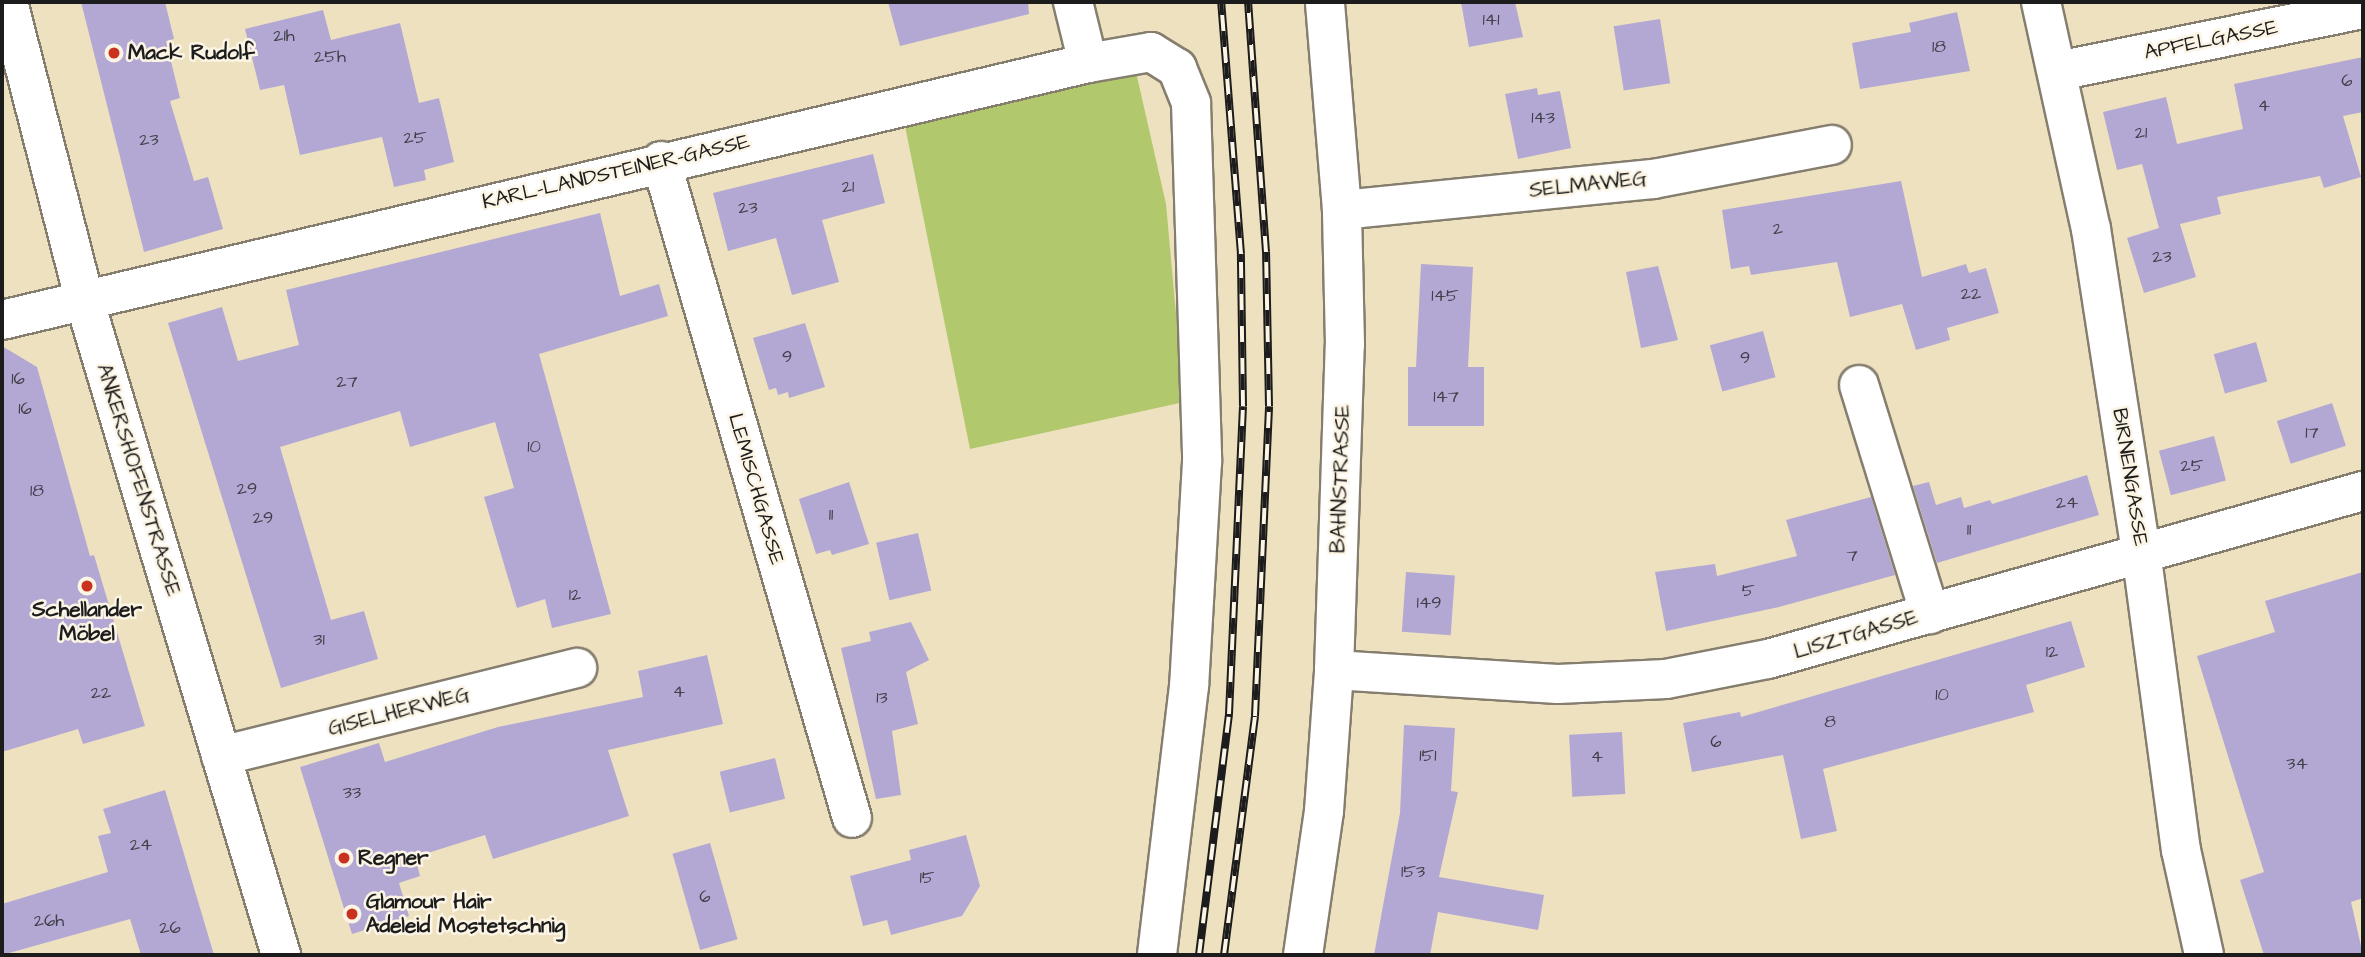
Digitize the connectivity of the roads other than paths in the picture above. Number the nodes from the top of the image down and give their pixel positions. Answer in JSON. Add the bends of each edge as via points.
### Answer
{"nodes":[{"id":1,"x":8,"y":2,"type":"edge"},
{"id":2,"x":1073,"y":2,"type":"edge"},
{"id":3,"x":1325,"y":2,"type":"edge"},
{"id":4,"x":2041,"y":2,"type":"edge"},
{"id":5,"x":2363,"y":9,"type":"edge"},
{"id":6,"x":1088,"y":63,"type":"junction"},
{"id":7,"x":2058,"y":71,"type":"junction"},
{"id":8,"x":1832,"y":145,"type":"dead end"},
{"id":9,"x":661,"y":161,"type":"junction"},
{"id":10,"x":1342,"y":209,"type":"junction"},
{"id":11,"x":84,"y":299,"type":"junction"},
{"id":12,"x":2,"y":320,"type":"edge"},
{"id":13,"x":1859,"y":385,"type":"dead end"},
{"id":14,"x":2363,"y":491,"type":"edge"},
{"id":15,"x":2141,"y":551,"type":"junction"},
{"id":16,"x":1930,"y":614,"type":"junction"},
{"id":17,"x":577,"y":668,"type":"dead end"},
{"id":18,"x":1334,"y":670,"type":"junction"},
{"id":19,"x":221,"y":756,"type":"junction"},
{"id":20,"x":852,"y":818,"type":"dead end"},
{"id":21,"x":281,"y":955,"type":"edge"},
{"id":22,"x":1157,"y":955,"type":"edge"},
{"id":23,"x":1303,"y":955,"type":"edge"},
{"id":24,"x":2204,"y":955,"type":"edge"}],
"edges":[{"from":1,"to":11,"type":"street","name":"ANKERSHOFENSTRASSE"},
{"from":2,"to":6,"type":"street"},
{"from":3,"to":10,"type":"street","name":"BAHNSTRASSE"},
{"from":4,"to":7,"type":"street","name":"BIRNENGASSE"},
{"from":5,"to":7,"type":"street","name":"APFELGASSE"},
{"from":6,"to":9,"type":"street","name":"KARL-LANDSTEINER-GASSE"},
{"from":6,"to":22,"type":"street","name":"KARL-LANDSTEINER-GASSE","via":[[1151,52],[1177,68],[1191,103],[1202,462],[1189,686]]},
{"from":7,"to":15,"type":"street","name":"BIRNENGASSE","via":[[2091,229]]},
{"from":8,"to":10,"type":"street","name":"SELMAWEG","via":[[1653,179]]},
{"from":9,"to":11,"type":"street","name":"KARL-LANDSTEINER-GASSE"},
{"from":9,"to":20,"type":"street","name":"LEMISCHGASSE"},
{"from":10,"to":18,"type":"street","name":"BAHNSTRASSE","via":[[1345,345]]},
{"from":11,"to":12,"type":"street","name":"KARL-LANDSTEINER-GASSE"},
{"from":11,"to":19,"type":"street","name":"ANKERSHOFENSTRASSE"},
{"from":13,"to":16,"type":"street"},
{"from":14,"to":15,"type":"street","name":"LISZTGASSE"},
{"from":15,"to":16,"type":"street","name":"LISZTGASSE"},
{"from":15,"to":24,"type":"street","name":"BIRNENGASSE","via":[[2181,850]]},
{"from":16,"to":18,"type":"street","name":"LISZTGASSE","via":[[1768,659],[1615,684]]},
{"from":17,"to":19,"type":"street","name":"GISELHERWEG"},
{"from":18,"to":23,"type":"street","name":"BAHNSTRASSE","via":[[1324,811]]},
{"from":19,"to":21,"type":"street","name":"ANKERSHOFENSTRASSE"}]}
